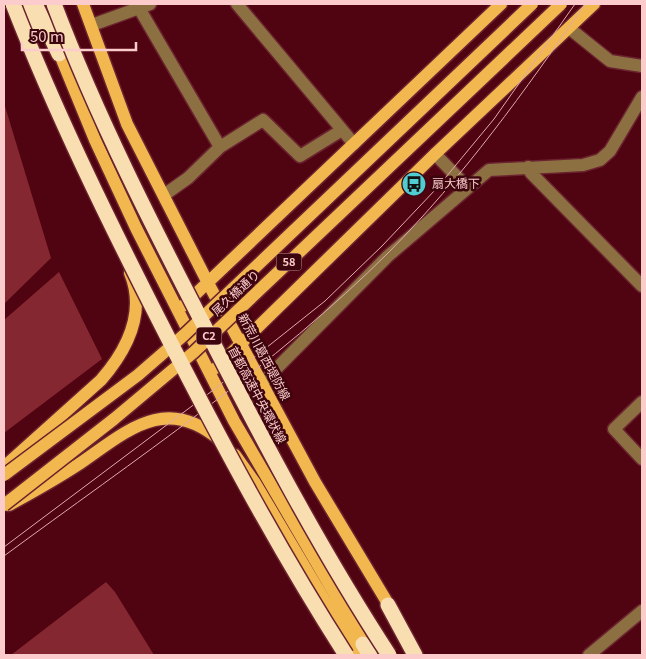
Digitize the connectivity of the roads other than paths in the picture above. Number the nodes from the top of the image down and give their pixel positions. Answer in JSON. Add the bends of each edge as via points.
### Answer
{"nodes":[{"id":1,"x":13,"y":4,"type":"edge"},
{"id":2,"x":21,"y":4,"type":"edge"},
{"id":3,"x":27,"y":4,"type":"edge"},
{"id":4,"x":35,"y":4,"type":"edge"},
{"id":5,"x":42,"y":4,"type":"edge"},
{"id":6,"x":54,"y":4,"type":"edge"},
{"id":7,"x":83,"y":4,"type":"edge"},
{"id":8,"x":237,"y":4,"type":"edge"},
{"id":9,"x":501,"y":4,"type":"edge"},
{"id":10,"x":532,"y":4,"type":"edge"},
{"id":11,"x":561,"y":4,"type":"edge"},
{"id":12,"x":594,"y":4,"type":"edge"},
{"id":13,"x":145,"y":6,"type":"edge"},
{"id":14,"x":92,"y":25,"type":"junction"},
{"id":15,"x":569,"y":28,"type":"junction"},
{"id":16,"x":33,"y":34,"type":"junction"},
{"id":17,"x":59,"y":54,"type":"junction"},
{"id":18,"x":642,"y":66,"type":"edge"},
{"id":19,"x":642,"y":97,"type":"edge"},
{"id":20,"x":342,"y":130,"type":"junction"},
{"id":21,"x":354,"y":144,"type":"junction"},
{"id":22,"x":220,"y":147,"type":"junction"},
{"id":23,"x":435,"y":154,"type":"junction"},
{"id":24,"x":528,"y":167,"type":"junction"},
{"id":25,"x":468,"y":188,"type":"junction"},
{"id":26,"x":164,"y":195,"type":"junction"},
{"id":27,"x":208,"y":283,"type":"junction"},
{"id":28,"x":642,"y":286,"type":"edge"},
{"id":29,"x":178,"y":311,"type":"junction"},
{"id":30,"x":242,"y":343,"type":"junction"},
{"id":31,"x":210,"y":373,"type":"junction"},
{"id":32,"x":263,"y":382,"type":"junction"},
{"id":33,"x":642,"y":402,"type":"edge"},
{"id":34,"x":642,"y":458,"type":"edge"},
{"id":35,"x":4,"y":467,"type":"edge"},
{"id":36,"x":4,"y":475,"type":"edge"},
{"id":37,"x":4,"y":507,"type":"edge"},
{"id":38,"x":388,"y":605,"type":"junction"},
{"id":39,"x":642,"y":610,"type":"edge"},
{"id":40,"x":365,"y":652,"type":"edge"},
{"id":41,"x":346,"y":655,"type":"edge"},
{"id":42,"x":388,"y":655,"type":"edge"},
{"id":43,"x":415,"y":655,"type":"edge"},
{"id":44,"x":422,"y":655,"type":"edge"},
{"id":45,"x":589,"y":655,"type":"edge"}],
"edges":[{"from":1,"to":41,"type":"highway","bridge":true,"via":[[40,74],[80,159],[206,412],[290,564]]},
{"from":2,"to":16,"type":"main road"},
{"from":3,"to":16,"type":"highway"},
{"from":4,"to":17,"type":"highway"},
{"from":5,"to":17,"type":"main road"},
{"from":6,"to":42,"type":"highway","name":"首都高速中央環状線","number":"C2","bridge":true,"via":[[75,59],[141,204],[251,416],[333,565]]},
{"from":7,"to":14,"type":"main road","name":"新荒川葛西堤防線"},
{"from":8,"to":20,"type":"street"},
{"from":9,"to":21,"type":"main road"},
{"from":10,"to":36,"type":"main road","name":"尾久橋通り","number":"58","bridge":true,"via":[[184,336],[138,375]]},
{"from":11,"to":37,"type":"main road","name":"尾久橋通り","number":"58","bridge":true,"via":[[194,352]]},
{"from":12,"to":15,"type":"main road"},
{"from":13,"to":14,"type":"street"},
{"from":13,"to":22,"type":"street"},
{"from":14,"to":26,"type":"main road","name":"新荒川葛西堤防線","via":[[127,124]]},
{"from":15,"to":18,"type":"street","via":[[610,61]]},
{"from":15,"to":23,"type":"main road"},
{"from":16,"to":35,"type":"main road","via":[[133,280],[137,301],[131,333],[101,380]]},
{"from":17,"to":29,"type":"main road","via":[[95,140]]},
{"from":19,"to":24,"type":"street","via":[[610,151],[600,160],[583,165]]},
{"from":20,"to":21,"type":"street"},
{"from":20,"to":22,"type":"street","via":[[300,156],[263,120]]},
{"from":21,"to":27,"type":"main road"},
{"from":22,"to":26,"type":"street","via":[[188,178]]},
{"from":23,"to":25,"type":"street"},
{"from":23,"to":30,"type":"main road"},
{"from":24,"to":25,"type":"street","via":[[489,170]]},
{"from":24,"to":28,"type":"street"},
{"from":25,"to":32,"type":"street","via":[[388,256]]},
{"from":26,"to":27,"type":"main road","name":"新荒川葛西堤防線"},
{"from":27,"to":29,"type":"main road"},
{"from":27,"to":30,"type":"main road","name":"新荒川葛西堤防線"},
{"from":29,"to":31,"type":"main road"},
{"from":30,"to":31,"type":"main road"},
{"from":30,"to":32,"type":"main road","name":"新荒川葛西堤防線"},
{"from":31,"to":40,"type":"main road"},
{"from":32,"to":38,"type":"main road","name":"新荒川葛西堤防線","via":[[315,482]]},
{"from":33,"to":34,"type":"street","via":[[614,429]]},
{"from":37,"to":40,"type":"main road","bridge":true,"via":[[54,481],[136,424],[153,419],[184,418],[204,428],[229,448],[255,482]]},
{"from":38,"to":43,"type":"highway"},
{"from":38,"to":44,"type":"main road","name":"新荒川葛西堤防線"},
{"from":39,"to":45,"type":"street"}]}
